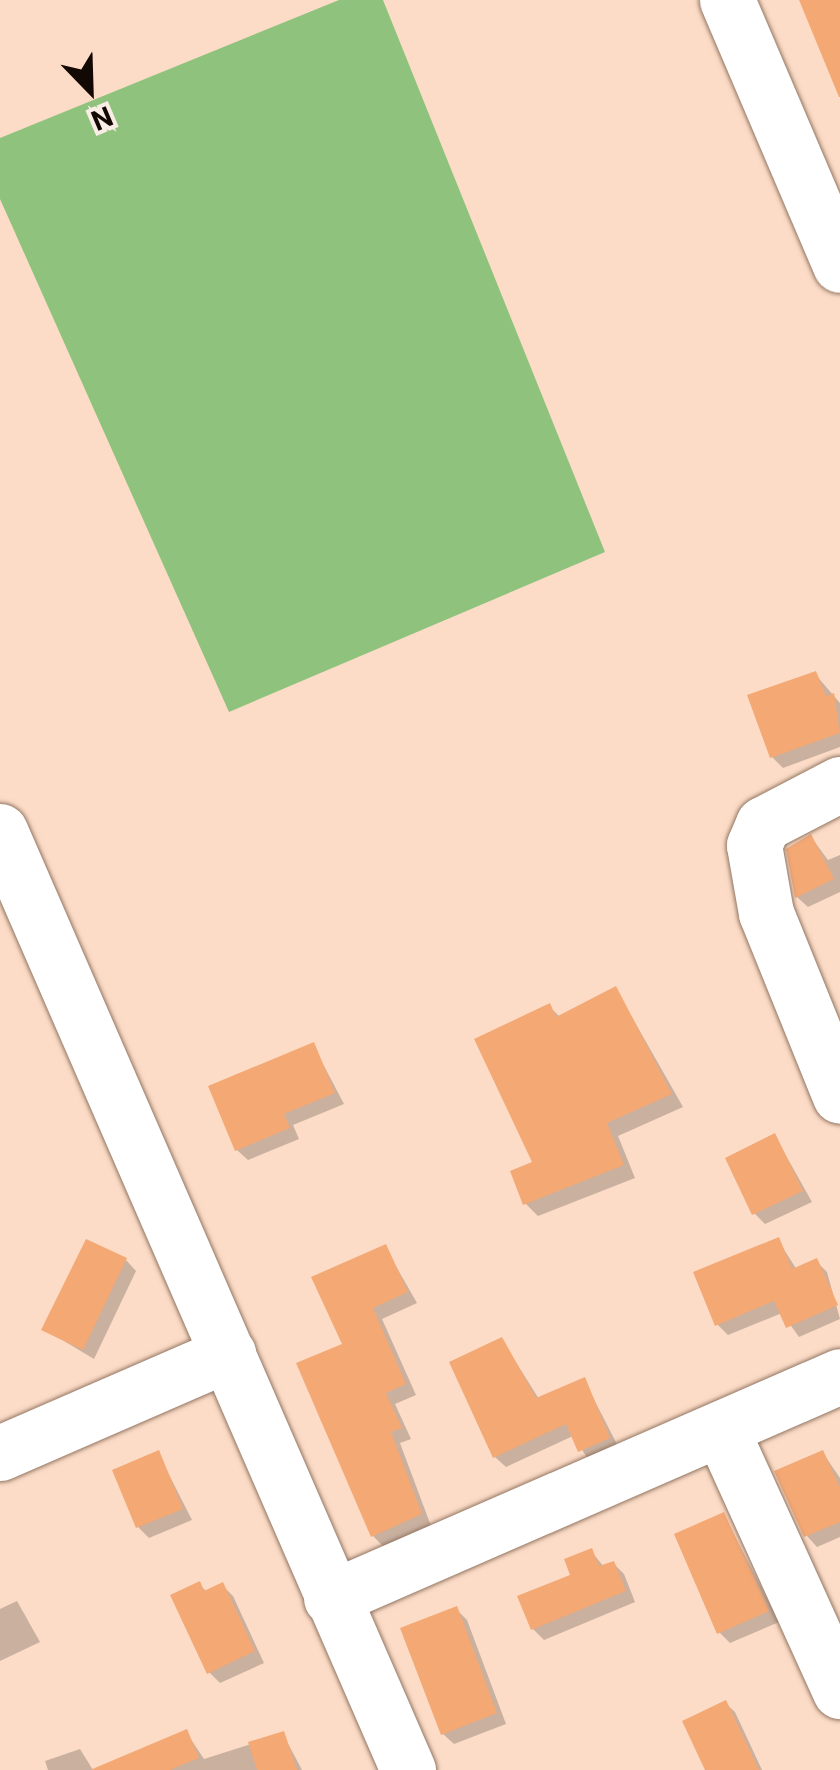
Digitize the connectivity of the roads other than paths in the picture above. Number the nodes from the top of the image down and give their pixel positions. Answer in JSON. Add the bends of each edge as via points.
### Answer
{"nodes":[{"id":1,"x":726,"y":0,"type":"edge"},
{"id":2,"x":840,"y":266,"type":"edge"},
{"id":3,"x":840,"y":784,"type":"edge"},
{"id":4,"x":0,"y":832,"type":"edge"},
{"id":5,"x":840,"y":1096,"type":"edge"},
{"id":6,"x":228,"y":1354,"type":"junction"},
{"id":7,"x":840,"y":1376,"type":"edge"},
{"id":8,"x":720,"y":1429,"type":"junction"},
{"id":9,"x":0,"y":1454,"type":"edge"},
{"id":10,"x":332,"y":1598,"type":"junction"},
{"id":11,"x":840,"y":1691,"type":"edge"},
{"id":12,"x":408,"y":1770,"type":"edge"}],
"edges":[{"from":1,"to":2,"type":"street"},
{"from":3,"to":5,"type":"street","via":[[763,824],[754,845],[766,913]]},
{"from":4,"to":6,"type":"street"},
{"from":6,"to":9,"type":"street"},
{"from":6,"to":10,"type":"street"},
{"from":7,"to":8,"type":"street"},
{"from":8,"to":10,"type":"street"},
{"from":8,"to":11,"type":"street"},
{"from":10,"to":12,"type":"street"}]}
